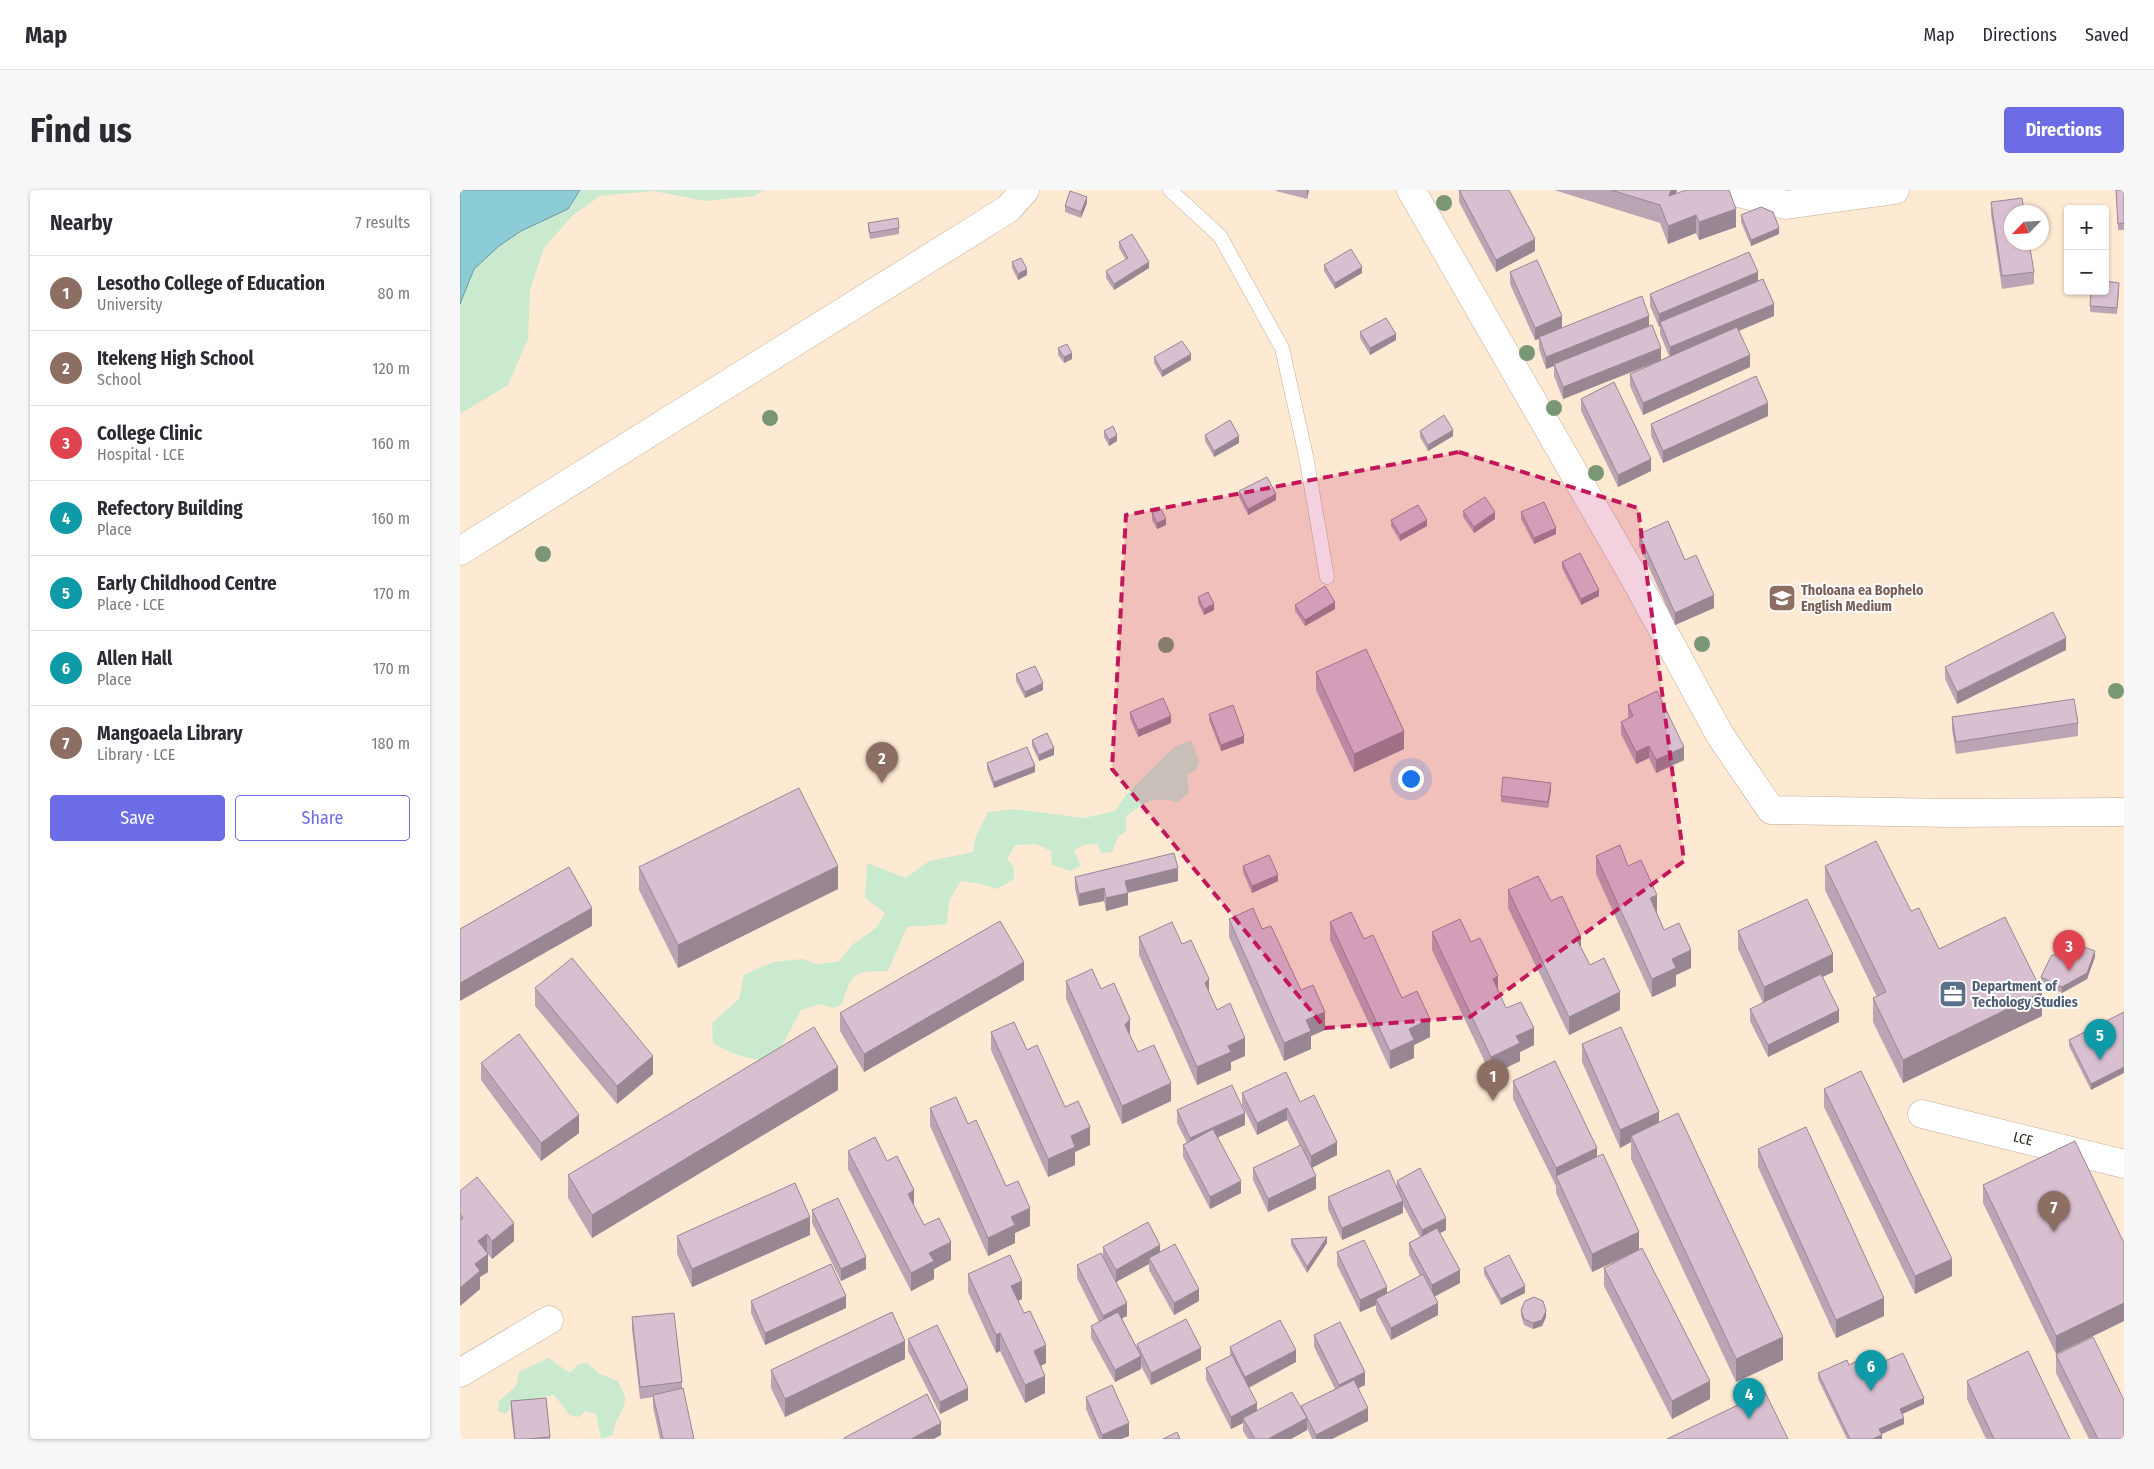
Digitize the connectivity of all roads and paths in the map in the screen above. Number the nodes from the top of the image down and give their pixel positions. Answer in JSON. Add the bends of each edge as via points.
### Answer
{"nodes":[{"id":1,"x":1025,"y":190,"type":"edge"},
{"id":2,"x":1170,"y":190,"type":"edge"},
{"id":3,"x":1411,"y":190,"type":"edge"},
{"id":4,"x":1727,"y":190,"type":"edge"},
{"id":5,"x":1895,"y":190,"type":"edge"},
{"id":6,"x":460,"y":551,"type":"edge"},
{"id":7,"x":1327,"y":577,"type":"dead end"},
{"id":8,"x":2124,"y":812,"type":"edge"},
{"id":9,"x":1922,"y":1114,"type":"dead end"},
{"id":10,"x":2124,"y":1164,"type":"edge"},
{"id":11,"x":549,"y":1320,"type":"dead end"},
{"id":12,"x":460,"y":1373,"type":"edge"}],
"edges":[{"from":1,"to":6,"type":"street","via":[[1008,209]]},
{"from":2,"to":7,"type":"lane","via":[[1220,236],[1282,348],[1306,456]]},
{"from":3,"to":8,"type":"street","via":[[1636,579],[1720,735],[1772,810]]},
{"from":4,"to":5,"type":"street","via":[[1786,204]]},
{"from":9,"to":10,"type":"street","name":"LCE"},
{"from":11,"to":12,"type":"street"}]}
